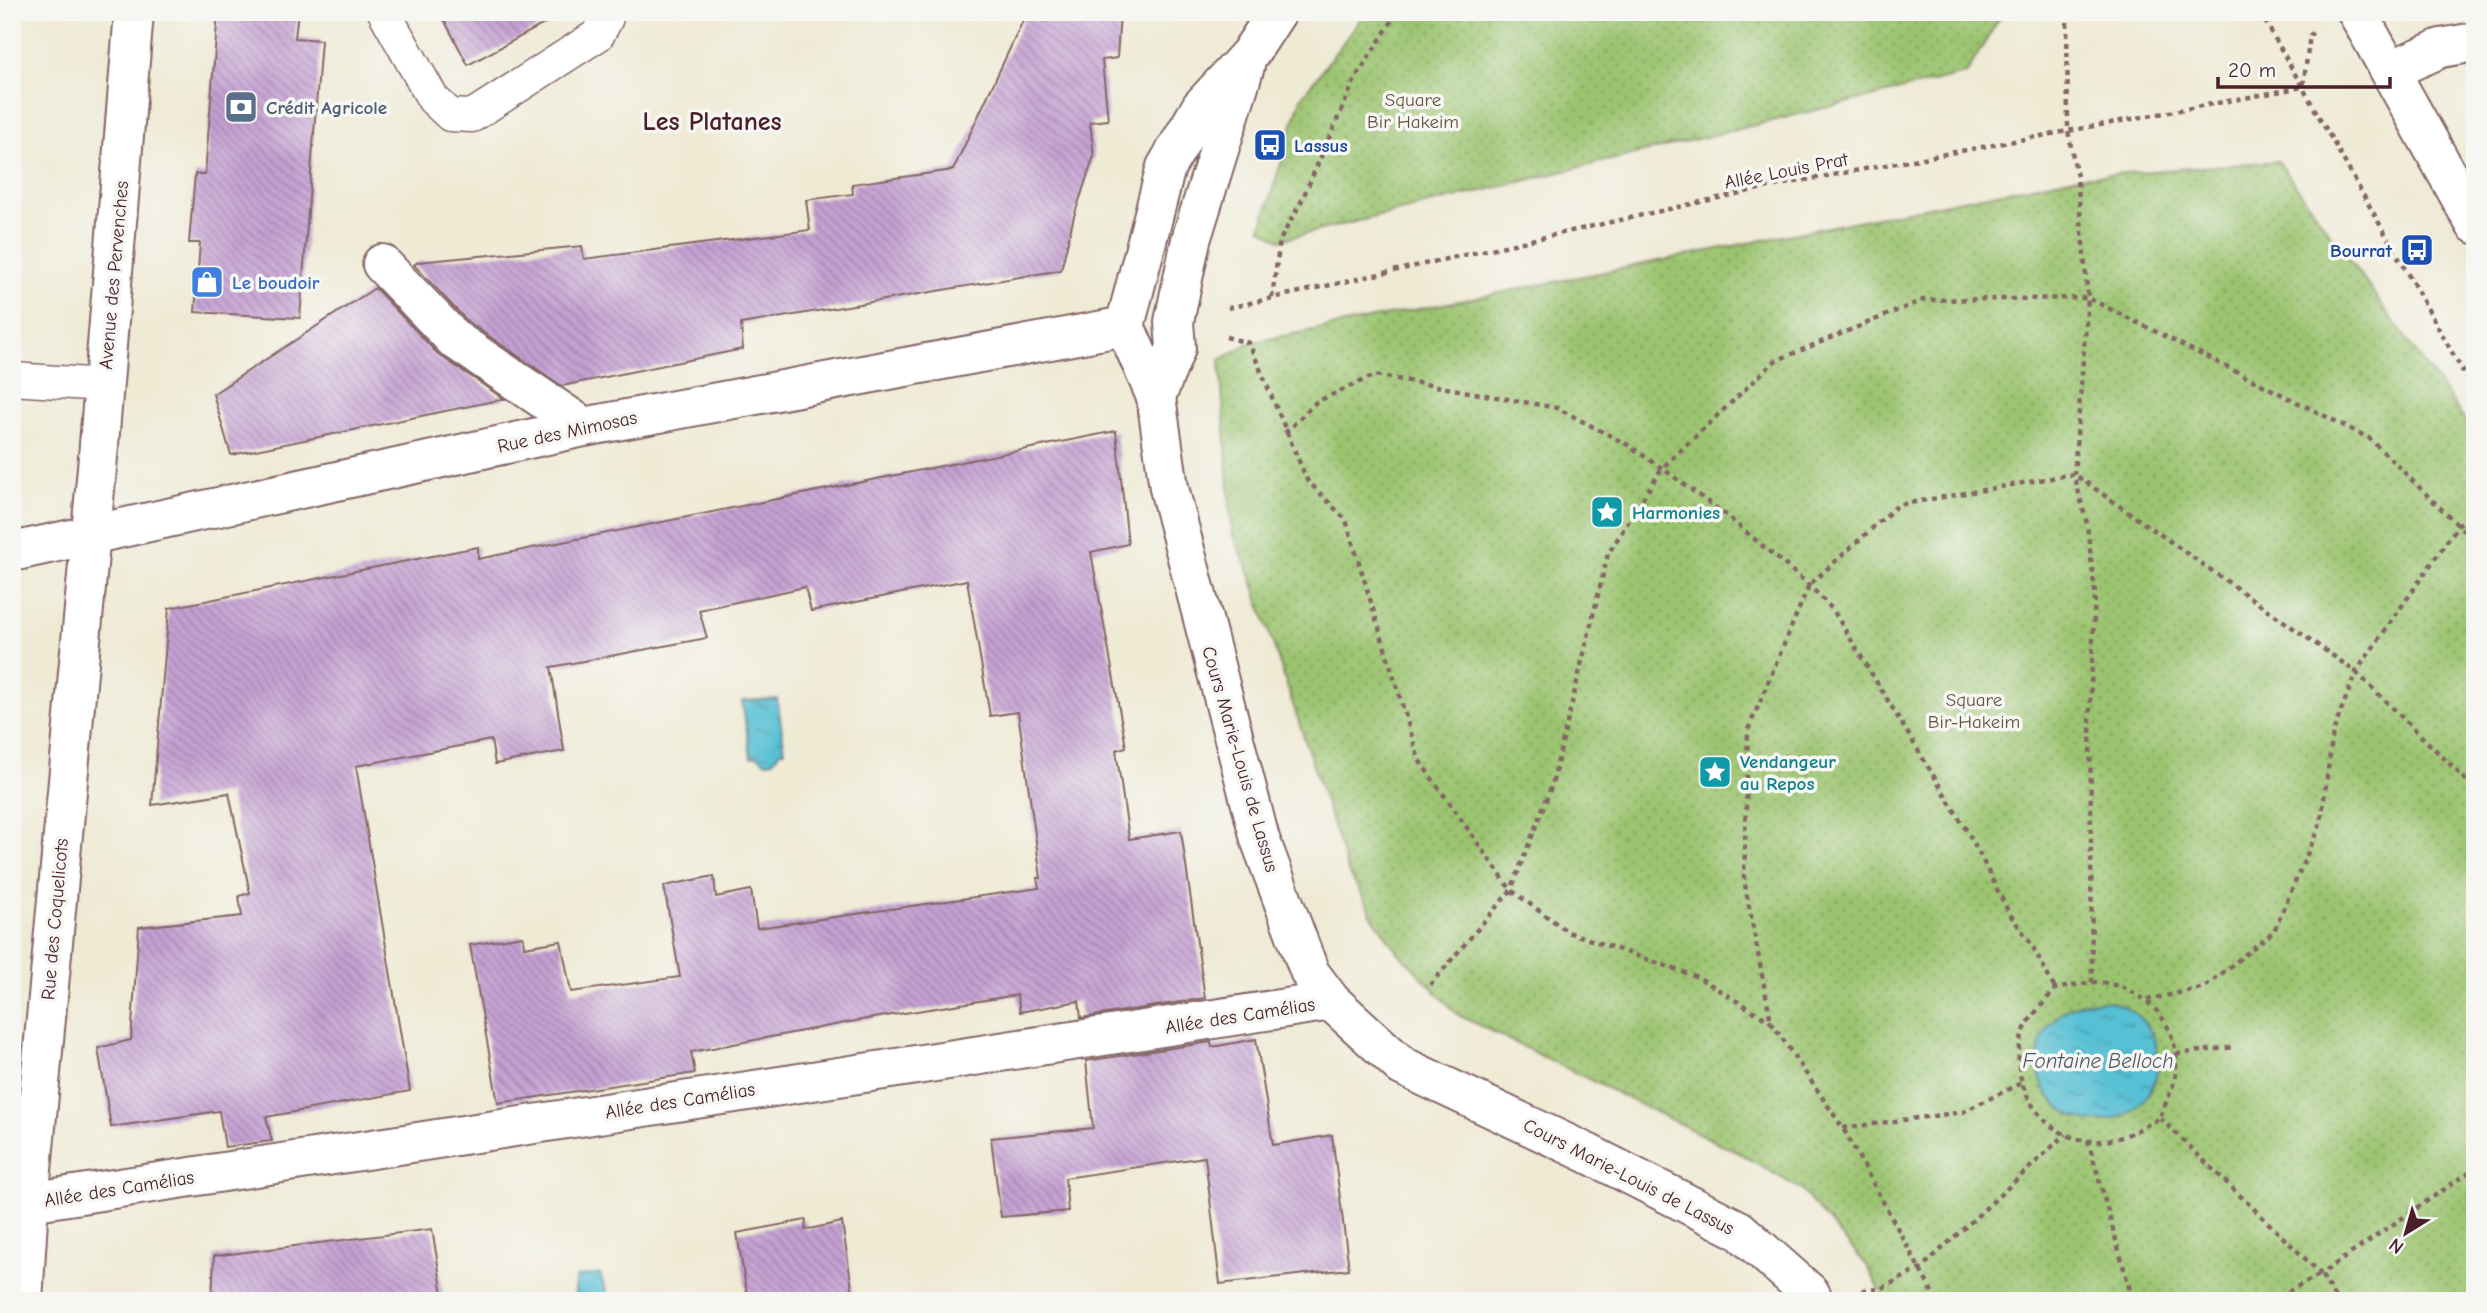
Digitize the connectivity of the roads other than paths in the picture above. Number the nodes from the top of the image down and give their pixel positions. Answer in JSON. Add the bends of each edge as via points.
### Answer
{"nodes":[{"id":1,"x":134,"y":12,"type":"edge"},
{"id":2,"x":384,"y":12,"type":"edge"},
{"id":3,"x":607,"y":12,"type":"edge"},
{"id":4,"x":1277,"y":12,"type":"edge"},
{"id":5,"x":2359,"y":15,"type":"edge"},
{"id":6,"x":2475,"y":41,"type":"edge"},
{"id":7,"x":1249,"y":55,"type":"junction"},
{"id":8,"x":2390,"y":70,"type":"junction"},
{"id":9,"x":2475,"y":224,"type":"edge"},
{"id":10,"x":382,"y":264,"type":"dead end"},
{"id":11,"x":1125,"y":326,"type":"junction"},
{"id":12,"x":12,"y":379,"type":"edge"},
{"id":13,"x":104,"y":384,"type":"junction"},
{"id":14,"x":1156,"y":397,"type":"junction"},
{"id":15,"x":584,"y":427,"type":"junction"},
{"id":16,"x":88,"y":537,"type":"junction"},
{"id":17,"x":12,"y":552,"type":"edge"},
{"id":18,"x":1331,"y":1002,"type":"junction"},
{"id":19,"x":29,"y":1202,"type":"junction"},
{"id":20,"x":1812,"y":1297,"type":"edge"},
{"id":21,"x":23,"y":1301,"type":"edge"}],
"edges":[{"from":1,"to":13,"type":"street","name":"Avenue des Pervenches"},
{"from":2,"to":3,"type":"lane","via":[[433,99],[450,115],[472,116],[598,35]]},
{"from":4,"to":7,"type":"street"},
{"from":5,"to":8,"type":"street"},
{"from":6,"to":8,"type":"street","via":[[2441,48]]},
{"from":7,"to":11,"type":"street","via":[[1200,107],[1166,167]]},
{"from":7,"to":14,"type":"street","via":[[1194,228],[1174,322],[1176,348]]},
{"from":8,"to":9,"type":"street"},
{"from":10,"to":15,"type":"street","via":[[454,340]]},
{"from":11,"to":14,"type":"street","name":"Cours Marie-Louis de Lassus"},
{"from":11,"to":15,"type":"street","name":"Rue des Mimosas"},
{"from":12,"to":13,"type":"lane"},
{"from":13,"to":16,"type":"street","name":"Avenue des Pervenches"},
{"from":14,"to":18,"type":"street","name":"Cours Marie-Louis de Lassus","via":[[1169,488],[1260,839],[1310,974]]},
{"from":15,"to":16,"type":"street","name":"Rue des Mimosas"},
{"from":16,"to":17,"type":"street","name":"Rue des Mimosas"},
{"from":16,"to":19,"type":"street","name":"Rue des Coquelicots"},
{"from":18,"to":19,"type":"street","name":"Allée des Camélias"},
{"from":18,"to":20,"type":"street","name":"Cours Marie-Louis de Lassus","via":[[1402,1066],[1739,1230]]},
{"from":19,"to":21,"type":"street","name":"Rue des Coquelicots"}]}
